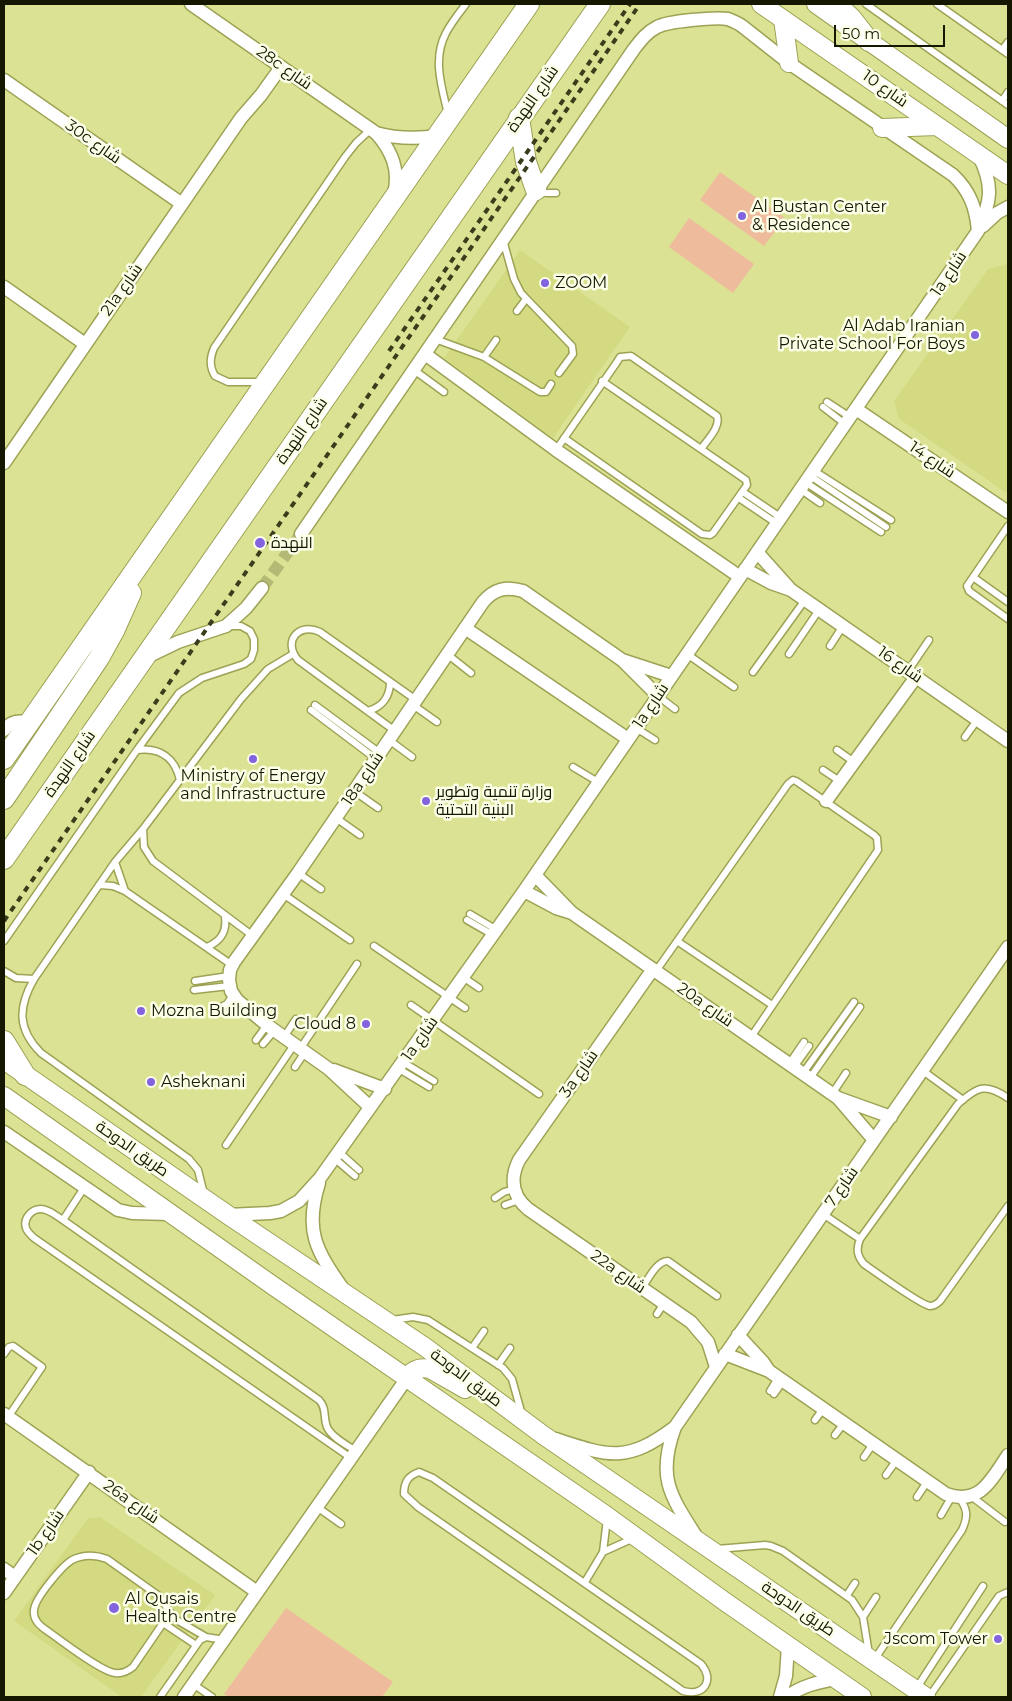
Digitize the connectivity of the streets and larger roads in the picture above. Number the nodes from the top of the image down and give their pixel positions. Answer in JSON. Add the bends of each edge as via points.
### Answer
{"nodes":[{"id":1,"x":191,"y":4,"type":"edge"},
{"id":2,"x":529,"y":4,"type":"edge"},
{"id":3,"x":614,"y":4,"type":"edge"},
{"id":4,"x":762,"y":4,"type":"edge"},
{"id":5,"x":816,"y":4,"type":"edge"},
{"id":6,"x":836,"y":4,"type":"edge"},
{"id":7,"x":597,"y":8,"type":"edge"},
{"id":8,"x":783,"y":19,"type":"junction"},
{"id":9,"x":869,"y":40,"type":"junction"},
{"id":10,"x":789,"y":63,"type":"junction"},
{"id":11,"x":278,"y":64,"type":"junction"},
{"id":12,"x":4,"y":80,"type":"edge"},
{"id":13,"x":519,"y":118,"type":"junction"},
{"id":14,"x":937,"y":126,"type":"junction"},
{"id":15,"x":443,"y":128,"type":"junction"},
{"id":16,"x":882,"y":128,"type":"junction"},
{"id":17,"x":373,"y":131,"type":"junction"},
{"id":18,"x":1008,"y":138,"type":"edge"},
{"id":19,"x":978,"y":154,"type":"junction"},
{"id":20,"x":1008,"y":175,"type":"edge"},
{"id":21,"x":536,"y":190,"type":"junction"},
{"id":22,"x":393,"y":199,"type":"junction"},
{"id":23,"x":182,"y":204,"type":"junction"},
{"id":24,"x":1008,"y":207,"type":"edge"},
{"id":25,"x":978,"y":231,"type":"junction"},
{"id":26,"x":4,"y":287,"type":"edge"},
{"id":27,"x":85,"y":344,"type":"junction"},
{"id":28,"x":425,"y":354,"type":"junction"},
{"id":29,"x":850,"y":417,"type":"junction"},
{"id":30,"x":4,"y":463,"type":"edge"},
{"id":31,"x":1008,"y":512,"type":"edge"},
{"id":32,"x":301,"y":534,"type":"tunnel mouth"},
{"id":33,"x":757,"y":552,"type":"junction"},
{"id":34,"x":143,"y":560,"type":"junction"},
{"id":35,"x":742,"y":573,"type":"junction"},
{"id":36,"x":262,"y":588,"type":"tunnel mouth"},
{"id":37,"x":791,"y":590,"type":"junction"},
{"id":38,"x":464,"y":628,"type":"junction"},
{"id":39,"x":144,"y":658,"type":"junction"},
{"id":40,"x":622,"y":660,"type":"junction"},
{"id":41,"x":912,"y":674,"type":"junction"},
{"id":42,"x":671,"y":676,"type":"junction"},
{"id":43,"x":658,"y":696,"type":"junction"},
{"id":44,"x":29,"y":723,"type":"junction"},
{"id":45,"x":4,"y":730,"type":"edge"},
{"id":46,"x":628,"y":739,"type":"junction"},
{"id":47,"x":1008,"y":740,"type":"edge"},
{"id":48,"x":4,"y":759,"type":"edge"},
{"id":49,"x":4,"y":798,"type":"edge"},
{"id":50,"x":826,"y":800,"type":"road end"},
{"id":51,"x":4,"y":858,"type":"edge"},
{"id":52,"x":534,"y":875,"type":"junction"},
{"id":53,"x":524,"y":891,"type":"junction"},
{"id":54,"x":572,"y":913,"type":"junction"},
{"id":55,"x":1008,"y":947,"type":"edge"},
{"id":56,"x":654,"y":970,"type":"junction"},
{"id":57,"x":4,"y":1041,"type":"edge"},
{"id":58,"x":4,"y":1060,"type":"edge"},
{"id":59,"x":329,"y":1068,"type":"junction"},
{"id":60,"x":26,"y":1075,"type":"junction"},
{"id":61,"x":385,"y":1089,"type":"junction"},
{"id":62,"x":4,"y":1096,"type":"edge"},
{"id":63,"x":835,"y":1096,"type":"junction"},
{"id":64,"x":370,"y":1107,"type":"junction"},
{"id":65,"x":891,"y":1116,"type":"junction"},
{"id":66,"x":4,"y":1132,"type":"edge"},
{"id":67,"x":874,"y":1140,"type":"junction"},
{"id":68,"x":320,"y":1178,"type":"junction"},
{"id":69,"x":515,"y":1191,"type":"joint"},
{"id":70,"x":170,"y":1214,"type":"junction"},
{"id":71,"x":228,"y":1215,"type":"junction"},
{"id":72,"x":346,"y":1294,"type":"junction"},
{"id":73,"x":738,"y":1335,"type":"junction"},
{"id":74,"x":725,"y":1354,"type":"junction"},
{"id":75,"x":716,"y":1367,"type":"junction"},
{"id":76,"x":777,"y":1377,"type":"junction"},
{"id":77,"x":407,"y":1378,"type":"junction"},
{"id":78,"x":6,"y":1416,"type":"edge"},
{"id":79,"x":674,"y":1426,"type":"junction"},
{"id":80,"x":543,"y":1435,"type":"junction"},
{"id":81,"x":1008,"y":1455,"type":"edge"},
{"id":82,"x":89,"y":1472,"type":"junction"},
{"id":83,"x":705,"y":1545,"type":"junction"},
{"id":84,"x":4,"y":1569,"type":"edge"},
{"id":85,"x":15,"y":1577,"type":"junction"},
{"id":86,"x":257,"y":1592,"type":"junction"},
{"id":87,"x":4,"y":1593,"type":"edge"},
{"id":88,"x":788,"y":1646,"type":"junction"},
{"id":89,"x":836,"y":1679,"type":"junction"},
{"id":90,"x":924,"y":1695,"type":"edge"},
{"id":91,"x":184,"y":1697,"type":"edge"},
{"id":92,"x":780,"y":1697,"type":"edge"},
{"id":93,"x":787,"y":1697,"type":"edge"},
{"id":94,"x":862,"y":1697,"type":"edge"}],
"edges":[{"from":1,"to":11,"type":"street","name":"28c شارع"},
{"from":2,"to":15,"type":"main road"},
{"from":3,"to":7,"type":"main road"},
{"from":4,"to":8,"type":"main road","name":"شارع 10"},
{"from":5,"to":9,"type":"main road","name":"شارع 10"},
{"from":6,"to":9,"type":"main road"},
{"from":7,"to":13,"type":"main road","name":"شارع النهدة"},
{"from":8,"to":10,"type":"main road"},
{"from":8,"to":14,"type":"main road","name":"شارع 10"},
{"from":9,"to":18,"type":"main road","name":"شارع 10"},
{"from":10,"to":16,"type":"street"},
{"from":10,"to":21,"type":"street","via":[[742,26],[728,20],[659,26],[640,41]]},
{"from":11,"to":17,"type":"street","name":"28c شارع"},
{"from":11,"to":23,"type":"street","name":"21a شارع","via":[[250,98],[241,118]]},
{"from":12,"to":23,"type":"street","name":"30c شارع"},
{"from":13,"to":21,"type":"main road","via":[[526,162]]},
{"from":13,"to":39,"type":"main road","name":"شارع النهدة"},
{"from":14,"to":16,"type":"main road"},
{"from":14,"to":19,"type":"main road","name":"شارع 10"},
{"from":15,"to":17,"type":"street","name":"28c شارع","via":[[407,138]]},
{"from":15,"to":22,"type":"main road"},
{"from":16,"to":25,"type":"street","via":[[962,184],[974,205]]},
{"from":17,"to":22,"type":"street","name":"28c شارع","via":[[393,157],[396,171]]},
{"from":19,"to":20,"type":"main road","name":"شارع 10"},
{"from":19,"to":25,"type":"street","name":"1a شارع","via":[[990,191]]},
{"from":21,"to":28,"type":"street"},
{"from":22,"to":34,"type":"main road"},
{"from":23,"to":27,"type":"street","name":"21a شارع"},
{"from":24,"to":25,"type":"street","name":"1a شارع"},
{"from":25,"to":29,"type":"street","name":"1a شارع"},
{"from":26,"to":27,"type":"street"},
{"from":27,"to":30,"type":"street","name":"21a شارع"},
{"from":28,"to":32,"type":"street"},
{"from":28,"to":35,"type":"street","name":"شارع 16","via":[[556,450]]},
{"from":29,"to":31,"type":"street","name":"شارع 14"},
{"from":29,"to":33,"type":"street","name":"1a شارع"},
{"from":33,"to":35,"type":"street","name":"1a شارع"},
{"from":33,"to":37,"type":"street","name":"شارع 16"},
{"from":34,"to":44,"type":"main road"},
{"from":34,"to":49,"type":"main road","via":[[114,631]]},
{"from":35,"to":37,"type":"street","name":"شارع 16"},
{"from":35,"to":42,"type":"street","name":"1a شارع"},
{"from":36,"to":39,"type":"street","via":[[226,626],[178,642]]},
{"from":37,"to":41,"type":"street","name":"شارع 16"},
{"from":38,"to":40,"type":"street","name":"18a شارع","via":[[488,595],[496,590],[514,588]]},
{"from":38,"to":46,"type":"street"},
{"from":38,"to":59,"type":"street","name":"18a شارع","via":[[253,936],[231,981],[241,1004]]},
{"from":39,"to":51,"type":"main road","name":"شارع النهدة"},
{"from":40,"to":42,"type":"street","name":"18a شارع"},
{"from":40,"to":43,"type":"street","name":"18a شارع"},
{"from":41,"to":47,"type":"street","name":"شارع 16"},
{"from":41,"to":50,"type":"street","via":[[842,784]]},
{"from":42,"to":43,"type":"street","name":"1a شارع"},
{"from":43,"to":46,"type":"street","name":"1a شارع"},
{"from":44,"to":45,"type":"street","via":[[13,722]]},
{"from":44,"to":48,"type":"main road"},
{"from":46,"to":52,"type":"street","name":"1a شارع"},
{"from":52,"to":53,"type":"street","name":"1a شارع"},
{"from":52,"to":54,"type":"street","name":"20a شارع"},
{"from":53,"to":54,"type":"street","name":"20a شارع"},
{"from":53,"to":61,"type":"street","name":"1a شارع"},
{"from":54,"to":56,"type":"street","name":"20a شارع"},
{"from":55,"to":65,"type":"street","name":"شارع 7"},
{"from":56,"to":63,"type":"street","name":"20a شارع"},
{"from":56,"to":69,"type":"street","name":"3a شارع","via":[[519,1160]]},
{"from":57,"to":60,"type":"main road"},
{"from":58,"to":60,"type":"main road","name":"طريق الدوحة"},
{"from":59,"to":61,"type":"street"},
{"from":59,"to":64,"type":"street"},
{"from":60,"to":71,"type":"main road","name":"طريق الدوحة"},
{"from":61,"to":64,"type":"street","name":"1a شارع"},
{"from":62,"to":70,"type":"main road","name":"طريق الدوحة"},
{"from":63,"to":65,"type":"street","name":"20a شارع"},
{"from":63,"to":67,"type":"street","name":"20a شارع"},
{"from":64,"to":68,"type":"street","name":"1a شارع"},
{"from":65,"to":67,"type":"street","name":"شارع 7"},
{"from":66,"to":70,"type":"street","via":[[111,1207],[125,1212]]},
{"from":67,"to":73,"type":"street","name":"شارع 7"},
{"from":68,"to":71,"type":"street","name":"1a شارع","via":[[299,1201],[280,1211]]},
{"from":68,"to":72,"type":"street","name":"1a شارع","via":[[313,1210],[314,1237],[325,1262]]},
{"from":69,"to":75,"type":"street","name":"22a شارع","via":[[528,1209],[605,1269],[660,1309],[691,1322],[712,1350]]},
{"from":70,"to":77,"type":"main road","name":"طريق الدوحة"},
{"from":71,"to":72,"type":"main road","name":"طريق الدوحة"},
{"from":72,"to":80,"type":"main road","name":"طريق الدوحة","via":[[425,1347]]},
{"from":73,"to":74,"type":"street","name":"شارع 7"},
{"from":73,"to":76,"type":"street"},
{"from":74,"to":75,"type":"street","name":"شارع 7"},
{"from":74,"to":76,"type":"street"},
{"from":75,"to":79,"type":"street","name":"شارع 7"},
{"from":76,"to":81,"type":"street","via":[[946,1494],[962,1497],[980,1492]]},
{"from":77,"to":80,"type":"main road","via":[[417,1369],[430,1369]]},
{"from":77,"to":86,"type":"street"},
{"from":77,"to":88,"type":"main road","name":"طريق الدوحة"},
{"from":78,"to":82,"type":"street","name":"26a شارع"},
{"from":79,"to":80,"type":"street","name":"شارع 7","via":[[645,1447],[614,1454]]},
{"from":79,"to":83,"type":"street","name":"شارع 7","via":[[668,1445],[666,1476],[676,1505]]},
{"from":80,"to":83,"type":"main road","name":"طريق الدوحة"},
{"from":82,"to":85,"type":"street","name":"1b شارع"},
{"from":82,"to":86,"type":"street","name":"26a شارع"},
{"from":83,"to":90,"type":"main road","name":"طريق الدوحة"},
{"from":84,"to":85,"type":"street"},
{"from":85,"to":87,"type":"street","name":"1b شارع"},
{"from":86,"to":91,"type":"street"},
{"from":88,"to":89,"type":"main road","name":"طريق الدوحة"},
{"from":88,"to":92,"type":"street","via":[[786,1676]]},
{"from":89,"to":93,"type":"street","via":[[804,1687]]},
{"from":89,"to":94,"type":"main road","name":"طريق الدوحة"}]}
